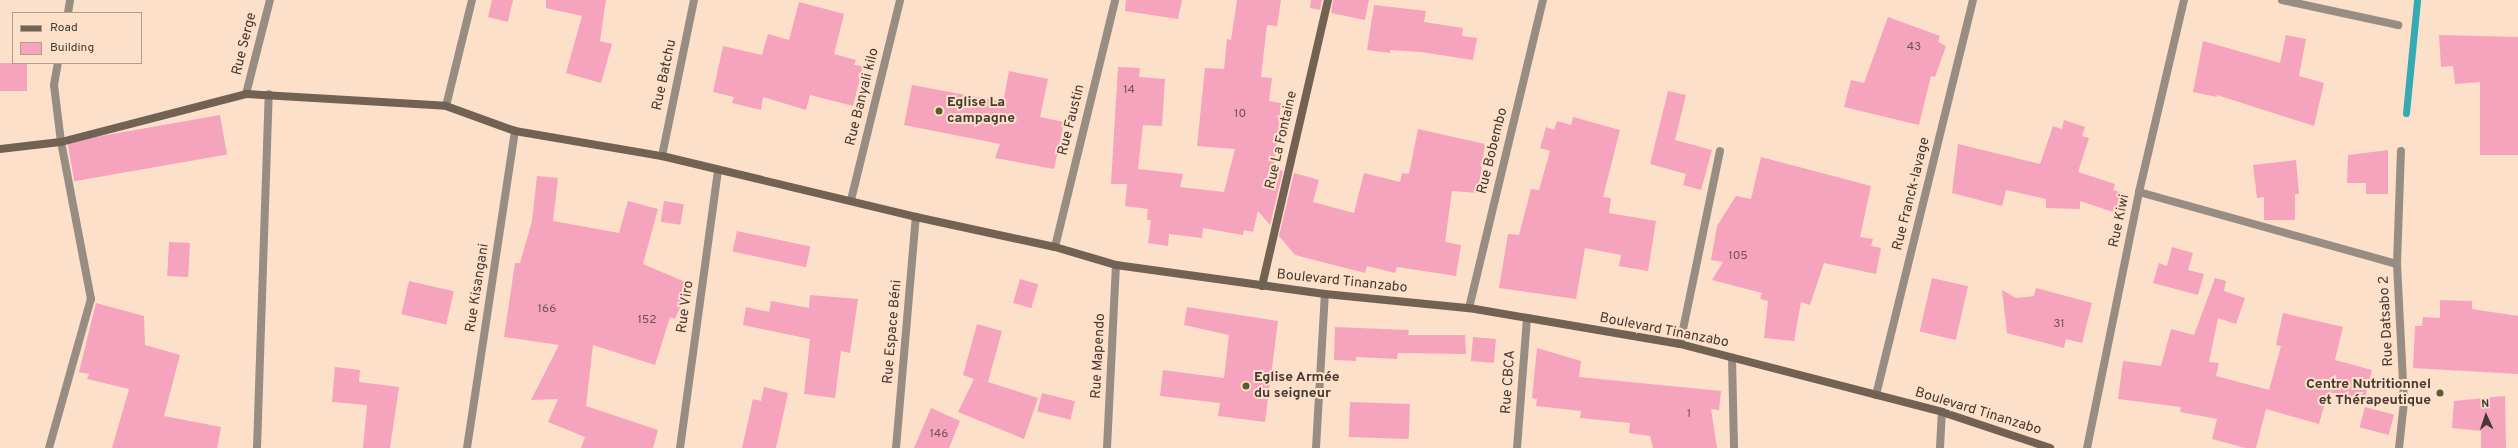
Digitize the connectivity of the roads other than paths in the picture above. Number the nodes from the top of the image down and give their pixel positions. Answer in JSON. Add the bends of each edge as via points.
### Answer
{"nodes":[{"id":1,"x":70,"y":0,"type":"edge"},
{"id":2,"x":270,"y":0,"type":"edge"},
{"id":3,"x":472,"y":0,"type":"edge"},
{"id":4,"x":694,"y":0,"type":"edge"},
{"id":5,"x":900,"y":0,"type":"edge"},
{"id":6,"x":1114,"y":0,"type":"edge"},
{"id":7,"x":1328,"y":0,"type":"edge"},
{"id":8,"x":1543,"y":0,"type":"edge"},
{"id":9,"x":1973,"y":0,"type":"edge"},
{"id":10,"x":2184,"y":0,"type":"edge"},
{"id":11,"x":2282,"y":0,"type":"edge"},
{"id":12,"x":68,"y":12,"type":"edge"},
{"id":13,"x":2398,"y":25,"type":"dead end"},
{"id":14,"x":58,"y":64,"type":"edge"},
{"id":15,"x":246,"y":94,"type":"junction"},
{"id":16,"x":269,"y":94,"type":"junction"},
{"id":17,"x":446,"y":106,"type":"junction"},
{"id":18,"x":515,"y":131,"type":"junction"},
{"id":19,"x":61,"y":142,"type":"junction"},
{"id":20,"x":0,"y":149,"type":"edge"},
{"id":21,"x":1720,"y":150,"type":"dead end"},
{"id":22,"x":2401,"y":151,"type":"dead end"},
{"id":23,"x":662,"y":156,"type":"junction"},
{"id":24,"x":718,"y":170,"type":"junction"},
{"id":25,"x":2139,"y":192,"type":"junction"},
{"id":26,"x":851,"y":200,"type":"junction"},
{"id":27,"x":916,"y":217,"type":"junction"},
{"id":28,"x":1055,"y":247,"type":"junction"},
{"id":29,"x":2397,"y":264,"type":"junction"},
{"id":30,"x":1116,"y":265,"type":"junction"},
{"id":31,"x":1262,"y":286,"type":"junction"},
{"id":32,"x":1325,"y":294,"type":"junction"},
{"id":33,"x":1469,"y":308,"type":"junction"},
{"id":34,"x":1527,"y":318,"type":"junction"},
{"id":35,"x":1680,"y":344,"type":"junction"},
{"id":36,"x":1732,"y":358,"type":"junction"},
{"id":37,"x":1876,"y":395,"type":"junction"},
{"id":38,"x":1942,"y":412,"type":"junction"},
{"id":39,"x":49,"y":448,"type":"edge"},
{"id":40,"x":257,"y":448,"type":"edge"},
{"id":41,"x":467,"y":448,"type":"edge"},
{"id":42,"x":680,"y":448,"type":"edge"},
{"id":43,"x":896,"y":448,"type":"edge"},
{"id":44,"x":1107,"y":448,"type":"edge"},
{"id":45,"x":1316,"y":448,"type":"edge"},
{"id":46,"x":1517,"y":448,"type":"edge"},
{"id":47,"x":1734,"y":448,"type":"edge"},
{"id":48,"x":1940,"y":448,"type":"edge"},
{"id":49,"x":2050,"y":448,"type":"edge"},
{"id":50,"x":2087,"y":448,"type":"edge"},
{"id":51,"x":2399,"y":448,"type":"edge"}],
"edges":[{"from":1,"to":12,"type":"street"},
{"from":2,"to":15,"type":"street","name":"Rue Serge"},
{"from":3,"to":17,"type":"street"},
{"from":4,"to":23,"type":"street","name":"Rue Batchu"},
{"from":5,"to":26,"type":"street","name":"Rue Banyali kilo"},
{"from":6,"to":28,"type":"street","name":"Rue Faustin"},
{"from":7,"to":31,"type":"street","name":"Rue La Fontaine"},
{"from":8,"to":33,"type":"street","name":"Rue Bobembo"},
{"from":9,"to":37,"type":"street","name":"Rue Franck-lavage"},
{"from":10,"to":25,"type":"street","name":"Rue Kiwi"},
{"from":11,"to":13,"type":"street"},
{"from":14,"to":19,"type":"street","via":[[54,85]]},
{"from":15,"to":16,"type":"street","name":"Boulevard Tinanzabo"},
{"from":15,"to":19,"type":"street","name":"Boulevard Tinanzabo"},
{"from":16,"to":17,"type":"street","name":"Boulevard Tinanzabo"},
{"from":16,"to":40,"type":"street"},
{"from":17,"to":18,"type":"street","name":"Boulevard Tinanzabo"},
{"from":18,"to":23,"type":"street","name":"Boulevard Tinanzabo"},
{"from":18,"to":41,"type":"street","name":"Rue Kisangani"},
{"from":19,"to":20,"type":"street","name":"Boulevard Tinanzabo"},
{"from":19,"to":39,"type":"street","via":[[91,299]]},
{"from":21,"to":35,"type":"street"},
{"from":22,"to":29,"type":"street","name":"Rue Datsabo 2"},
{"from":23,"to":24,"type":"street","name":"Boulevard Tinanzabo"},
{"from":24,"to":26,"type":"street","name":"Boulevard Tinanzabo"},
{"from":24,"to":42,"type":"street","name":"Rue Viro"},
{"from":25,"to":29,"type":"street","name":"Rue Datsabo 2"},
{"from":25,"to":50,"type":"street","name":"Rue Kiwi"},
{"from":26,"to":27,"type":"street","name":"Boulevard Tinanzabo"},
{"from":27,"to":28,"type":"street","name":"Boulevard Tinanzabo"},
{"from":27,"to":43,"type":"street","name":"Rue Espace Béni"},
{"from":28,"to":30,"type":"street","name":"Boulevard Tinanzabo"},
{"from":29,"to":51,"type":"street","name":"Rue Datsabo 2","via":[[2404,402]]},
{"from":30,"to":31,"type":"street","name":"Boulevard Tinanzabo"},
{"from":30,"to":44,"type":"street","name":"Rue Mapendo"},
{"from":31,"to":32,"type":"street","name":"Boulevard Tinanzabo"},
{"from":32,"to":33,"type":"street","name":"Boulevard Tinanzabo"},
{"from":32,"to":45,"type":"street"},
{"from":33,"to":34,"type":"street","name":"Boulevard Tinanzabo"},
{"from":34,"to":35,"type":"street","name":"Boulevard Tinanzabo"},
{"from":34,"to":46,"type":"street","name":"Rue CBCA"},
{"from":35,"to":36,"type":"street","name":"Boulevard Tinanzabo"},
{"from":36,"to":37,"type":"street","name":"Boulevard Tinanzabo"},
{"from":36,"to":47,"type":"street"},
{"from":37,"to":38,"type":"street","name":"Boulevard Tinanzabo"},
{"from":38,"to":48,"type":"street"},
{"from":38,"to":49,"type":"street","name":"Boulevard Tinanzabo"}]}
